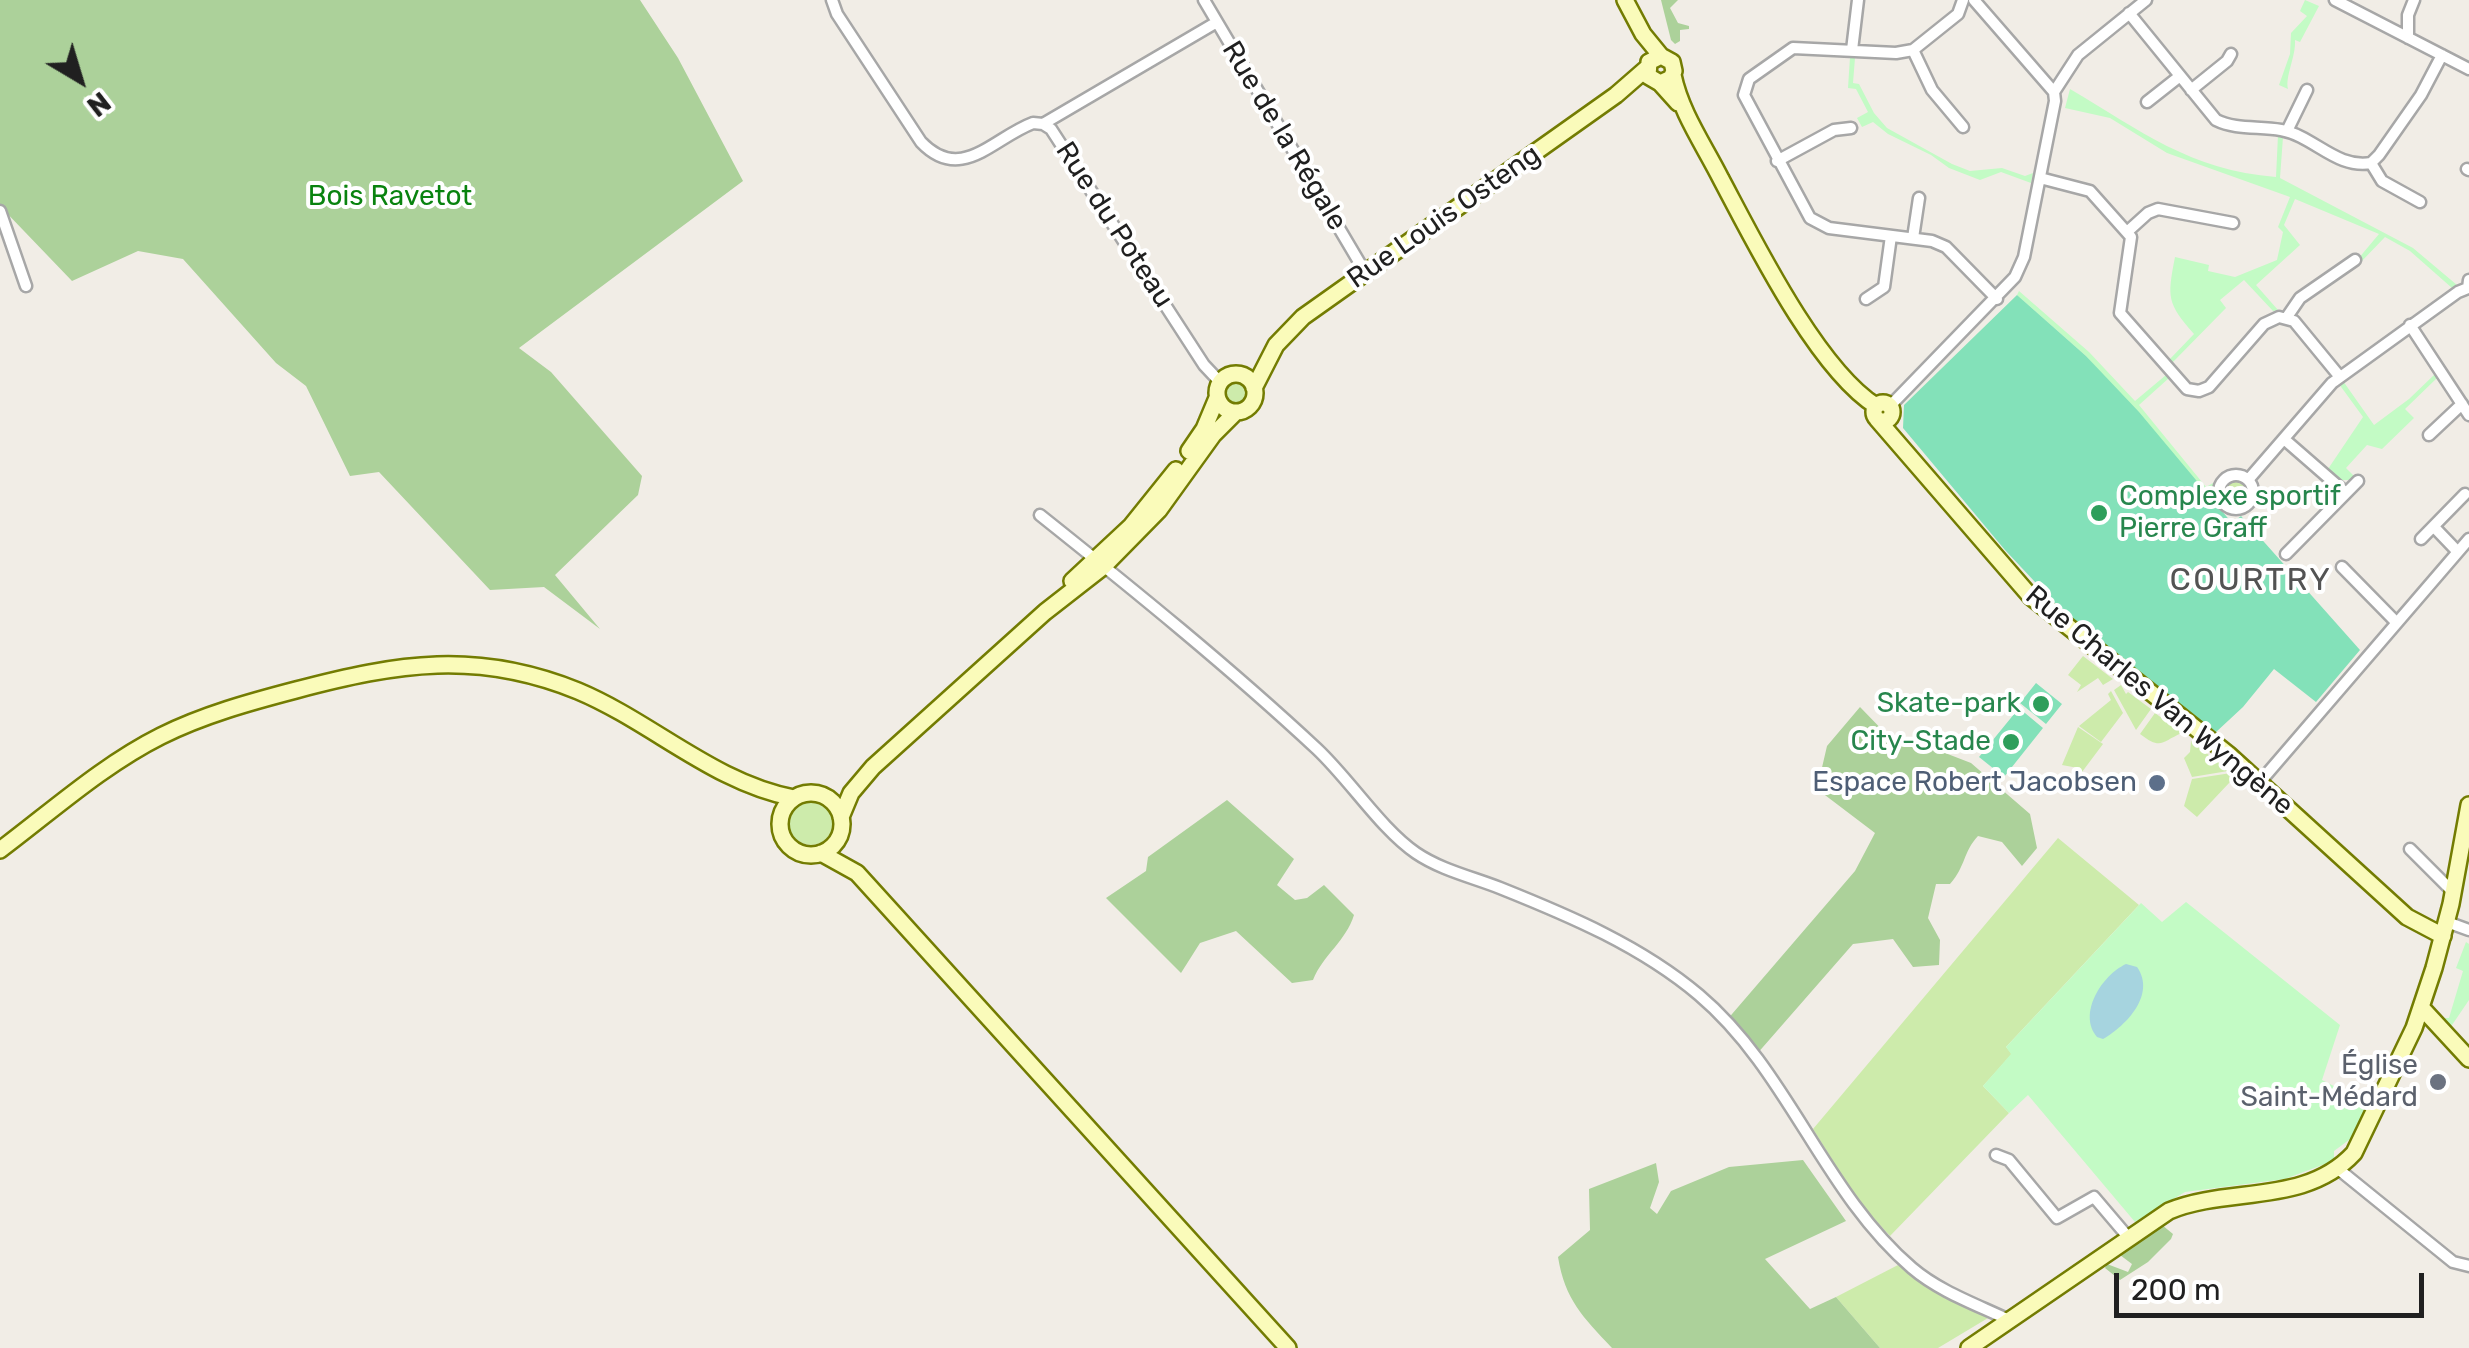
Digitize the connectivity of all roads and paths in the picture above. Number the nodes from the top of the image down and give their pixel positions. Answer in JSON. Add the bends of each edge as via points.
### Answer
{"nodes":[{"id":1,"x":832,"y":0,"type":"edge"},
{"id":2,"x":1204,"y":0,"type":"edge"},
{"id":3,"x":1625,"y":0,"type":"edge"},
{"id":4,"x":1858,"y":0,"type":"edge"},
{"id":5,"x":1963,"y":0,"type":"edge"},
{"id":6,"x":1974,"y":0,"type":"edge"},
{"id":7,"x":2146,"y":0,"type":"edge"},
{"id":8,"x":2334,"y":0,"type":"edge"},
{"id":9,"x":2414,"y":0,"type":"edge"},
{"id":10,"x":1982,"y":10,"type":"junction"},
{"id":11,"x":1958,"y":14,"type":"junction"},
{"id":12,"x":2129,"y":14,"type":"junction"},
{"id":13,"x":1217,"y":22,"type":"junction"},
{"id":14,"x":2408,"y":38,"type":"junction"},
{"id":15,"x":1852,"y":50,"type":"junction"},
{"id":16,"x":1913,"y":50,"type":"junction"},
{"id":17,"x":2231,"y":54,"type":"dead end"},
{"id":18,"x":2442,"y":55,"type":"junction"},
{"id":19,"x":2469,"y":69,"type":"edge"},
{"id":20,"x":1657,"y":71,"type":"junction"},
{"id":21,"x":2180,"y":76,"type":"junction"},
{"id":22,"x":2191,"y":90,"type":"junction"},
{"id":23,"x":2307,"y":90,"type":"dead end"},
{"id":24,"x":2054,"y":92,"type":"junction"},
{"id":25,"x":2147,"y":102,"type":"dead end"},
{"id":26,"x":1043,"y":124,"type":"junction"},
{"id":27,"x":1962,"y":127,"type":"dead end"},
{"id":28,"x":1851,"y":128,"type":"dead end"},
{"id":29,"x":2287,"y":131,"type":"junction"},
{"id":30,"x":1777,"y":161,"type":"junction"},
{"id":31,"x":2371,"y":163,"type":"junction"},
{"id":32,"x":2040,"y":178,"type":"junction"},
{"id":33,"x":1920,"y":198,"type":"dead end"},
{"id":34,"x":2420,"y":202,"type":"dead end"},
{"id":35,"x":0,"y":210,"type":"edge"},
{"id":36,"x":2233,"y":224,"type":"dead end"},
{"id":37,"x":2127,"y":232,"type":"junction"},
{"id":38,"x":1891,"y":236,"type":"junction"},
{"id":39,"x":1913,"y":238,"type":"junction"},
{"id":40,"x":2355,"y":260,"type":"dead end"},
{"id":41,"x":1365,"y":272,"type":"junction"},
{"id":42,"x":2469,"y":280,"type":"edge"},
{"id":43,"x":26,"y":286,"type":"dead end"},
{"id":44,"x":2469,"y":290,"type":"edge"},
{"id":45,"x":1866,"y":298,"type":"dead end"},
{"id":46,"x":1997,"y":299,"type":"junction"},
{"id":47,"x":2288,"y":317,"type":"junction"},
{"id":48,"x":2410,"y":326,"type":"junction"},
{"id":49,"x":1276,"y":345,"type":"junction"},
{"id":50,"x":1237,"y":374,"type":"junction"},
{"id":51,"x":2340,"y":377,"type":"junction"},
{"id":52,"x":1254,"y":388,"type":"junction"},
{"id":53,"x":1219,"y":390,"type":"junction"},
{"id":54,"x":2462,"y":404,"type":"junction"},
{"id":55,"x":1884,"y":411,"type":"junction"},
{"id":56,"x":1236,"y":412,"type":"junction"},
{"id":57,"x":2469,"y":415,"type":"edge"},
{"id":58,"x":2429,"y":435,"type":"dead end"},
{"id":59,"x":2284,"y":438,"type":"junction"},
{"id":60,"x":2248,"y":480,"type":"dead end"},
{"id":61,"x":2358,"y":482,"type":"dead end"},
{"id":62,"x":2346,"y":493,"type":"junction"},
{"id":63,"x":2465,"y":494,"type":"dead end"},
{"id":64,"x":1040,"y":515,"type":"dead end"},
{"id":65,"x":2434,"y":526,"type":"junction"},
{"id":66,"x":2421,"y":538,"type":"dead end"},
{"id":67,"x":2469,"y":539,"type":"edge"},
{"id":68,"x":2457,"y":550,"type":"junction"},
{"id":69,"x":2286,"y":554,"type":"dead end"},
{"id":70,"x":1099,"y":563,"type":"junction"},
{"id":71,"x":2342,"y":568,"type":"dead end"},
{"id":72,"x":2396,"y":622,"type":"junction"},
{"id":73,"x":872,"y":767,"type":"junction"},
{"id":74,"x":2260,"y":782,"type":"junction"},
{"id":75,"x":749,"y":786,"type":"junction"},
{"id":76,"x":823,"y":795,"type":"junction"},
{"id":77,"x":794,"y":798,"type":"junction"},
{"id":78,"x":2469,"y":810,"type":"edge"},
{"id":79,"x":841,"y":816,"type":"junction"},
{"id":80,"x":780,"y":821,"type":"junction"},
{"id":81,"x":840,"y":834,"type":"junction"},
{"id":82,"x":2410,"y":849,"type":"dead end"},
{"id":83,"x":0,"y":850,"type":"edge"},
{"id":84,"x":821,"y":853,"type":"junction"},
{"id":85,"x":857,"y":872,"type":"junction"},
{"id":86,"x":2454,"y":892,"type":"junction"},
{"id":87,"x":2445,"y":929,"type":"junction"},
{"id":88,"x":2469,"y":930,"type":"edge"},
{"id":89,"x":2421,"y":1007,"type":"junction"},
{"id":90,"x":2414,"y":1028,"type":"junction"},
{"id":91,"x":2463,"y":1053,"type":"edge"},
{"id":92,"x":1996,"y":1156,"type":"dead end"},
{"id":93,"x":2338,"y":1168,"type":"junction"},
{"id":94,"x":2128,"y":1237,"type":"junction"},
{"id":95,"x":2469,"y":1266,"type":"edge"},
{"id":96,"x":2011,"y":1322,"type":"junction"},
{"id":97,"x":1288,"y":1348,"type":"edge"},
{"id":98,"x":1969,"y":1348,"type":"edge"}],
"edges":[{"from":1,"to":26,"type":"street","name":"Rue du Poteau","via":[[936,156],[965,159],[1025,126]]},
{"from":2,"to":13,"type":"street","name":"Rue de la Régale"},
{"from":3,"to":20,"type":"street"},
{"from":4,"to":15,"type":"street"},
{"from":5,"to":11,"type":"street"},
{"from":6,"to":10,"type":"street"},
{"from":7,"to":12,"type":"street"},
{"from":8,"to":14,"type":"street"},
{"from":9,"to":14,"type":"street"},
{"from":10,"to":11,"type":"street"},
{"from":10,"to":24,"type":"street"},
{"from":11,"to":16,"type":"street"},
{"from":12,"to":21,"type":"street"},
{"from":12,"to":24,"type":"street","via":[[2078,55]]},
{"from":13,"to":26,"type":"street"},
{"from":13,"to":41,"type":"street","name":"Rue de la Régale"},
{"from":14,"to":18,"type":"street"},
{"from":15,"to":16,"type":"street"},
{"from":15,"to":30,"type":"street","via":[[1793,48],[1749,79],[1745,101]]},
{"from":16,"to":27,"type":"street","via":[[1932,90]]},
{"from":17,"to":22,"type":"street"},
{"from":18,"to":19,"type":"street"},
{"from":18,"to":31,"type":"street"},
{"from":20,"to":41,"type":"street","name":"Rue Louis Osteng"},
{"from":20,"to":55,"type":"street","via":[[1793,305],[1862,398]]},
{"from":21,"to":22,"type":"street"},
{"from":21,"to":25,"type":"street"},
{"from":22,"to":29,"type":"street","via":[[2221,123]]},
{"from":23,"to":29,"type":"street"},
{"from":24,"to":32,"type":"street"},
{"from":26,"to":53,"type":"street","name":"Rue du Poteau"},
{"from":28,"to":30,"type":"street","via":[[1834,130]]},
{"from":29,"to":31,"type":"street","via":[[2352,165]]},
{"from":30,"to":38,"type":"street","via":[[1816,223]]},
{"from":31,"to":34,"type":"street","via":[[2382,181]]},
{"from":32,"to":37,"type":"street","via":[[2088,190]]},
{"from":32,"to":46,"type":"street","via":[[2022,264]]},
{"from":33,"to":39,"type":"street"},
{"from":35,"to":43,"type":"street"},
{"from":36,"to":37,"type":"street","via":[[2169,209],[2148,213]]},
{"from":37,"to":47,"type":"street","via":[[2132,245],[2120,312],[2187,389],[2209,387],[2264,324]]},
{"from":38,"to":39,"type":"street"},
{"from":38,"to":45,"type":"street","via":[[1884,287]]},
{"from":39,"to":46,"type":"street","via":[[1946,247]]},
{"from":40,"to":47,"type":"street","via":[[2300,298]]},
{"from":41,"to":49,"type":"street","name":"Rue Louis Osteng","via":[[1302,317]]},
{"from":42,"to":44,"type":"street"},
{"from":44,"to":48,"type":"street"},
{"from":46,"to":55,"type":"street"},
{"from":47,"to":51,"type":"street"},
{"from":48,"to":51,"type":"street"},
{"from":48,"to":54,"type":"street"},
{"from":49,"to":50,"type":"street","name":"Rue Louis Osteng"},
{"from":49,"to":52,"type":"street","name":"Rue Louis Osteng"},
{"from":50,"to":52,"type":"street"},
{"from":50,"to":53,"type":"street"},
{"from":51,"to":59,"type":"street"},
{"from":52,"to":56,"type":"street","via":[[1251,404]]},
{"from":53,"to":56,"type":"street","via":[[1225,409]]},
{"from":53,"to":70,"type":"street","via":[[1204,429],[1166,484]]},
{"from":54,"to":57,"type":"street"},
{"from":54,"to":58,"type":"street"},
{"from":55,"to":74,"type":"street","name":"Rue Charles Van Wyngène","via":[[1897,442],[2031,597]]},
{"from":56,"to":70,"type":"street","via":[[1159,510]]},
{"from":59,"to":60,"type":"street"},
{"from":59,"to":62,"type":"street"},
{"from":61,"to":62,"type":"street"},
{"from":62,"to":69,"type":"street"},
{"from":63,"to":65,"type":"street"},
{"from":64,"to":70,"type":"street"},
{"from":65,"to":66,"type":"street"},
{"from":65,"to":68,"type":"street"},
{"from":67,"to":68,"type":"street"},
{"from":68,"to":72,"type":"street"},
{"from":70,"to":73,"type":"street"},
{"from":70,"to":96,"type":"street","via":[[1321,753],[1413,850],[1596,929],[1702,997],[1756,1056],[1870,1226],[1913,1269]]},
{"from":71,"to":72,"type":"street"},
{"from":72,"to":74,"type":"street"},
{"from":73,"to":76,"type":"street"},
{"from":73,"to":79,"type":"street"},
{"from":74,"to":87,"type":"street","name":"Rue Charles Van Wyngène","via":[[2406,917]]},
{"from":75,"to":77,"type":"street"},
{"from":75,"to":80,"type":"street"},
{"from":75,"to":83,"type":"street","via":[[608,705],[556,683],[488,667],[422,664],[374,669],[266,698],[160,736]]},
{"from":76,"to":77,"type":"street"},
{"from":76,"to":79,"type":"street"},
{"from":77,"to":80,"type":"street"},
{"from":78,"to":86,"type":"street"},
{"from":79,"to":81,"type":"street"},
{"from":80,"to":84,"type":"street","via":[[791,847]]},
{"from":81,"to":84,"type":"street"},
{"from":81,"to":85,"type":"street"},
{"from":82,"to":86,"type":"street"},
{"from":84,"to":85,"type":"street"},
{"from":85,"to":97,"type":"street"},
{"from":86,"to":87,"type":"street"},
{"from":87,"to":88,"type":"street"},
{"from":87,"to":89,"type":"street"},
{"from":89,"to":90,"type":"street"},
{"from":89,"to":91,"type":"street"},
{"from":90,"to":91,"type":"street"},
{"from":90,"to":93,"type":"street","via":[[2363,1140]]},
{"from":92,"to":94,"type":"street","via":[[2008,1160],[2058,1218],[2095,1197]]},
{"from":93,"to":94,"type":"street","via":[[2294,1188],[2183,1205]]},
{"from":93,"to":95,"type":"street","via":[[2453,1262]]},
{"from":94,"to":96,"type":"street"},
{"from":96,"to":98,"type":"street"}]}
